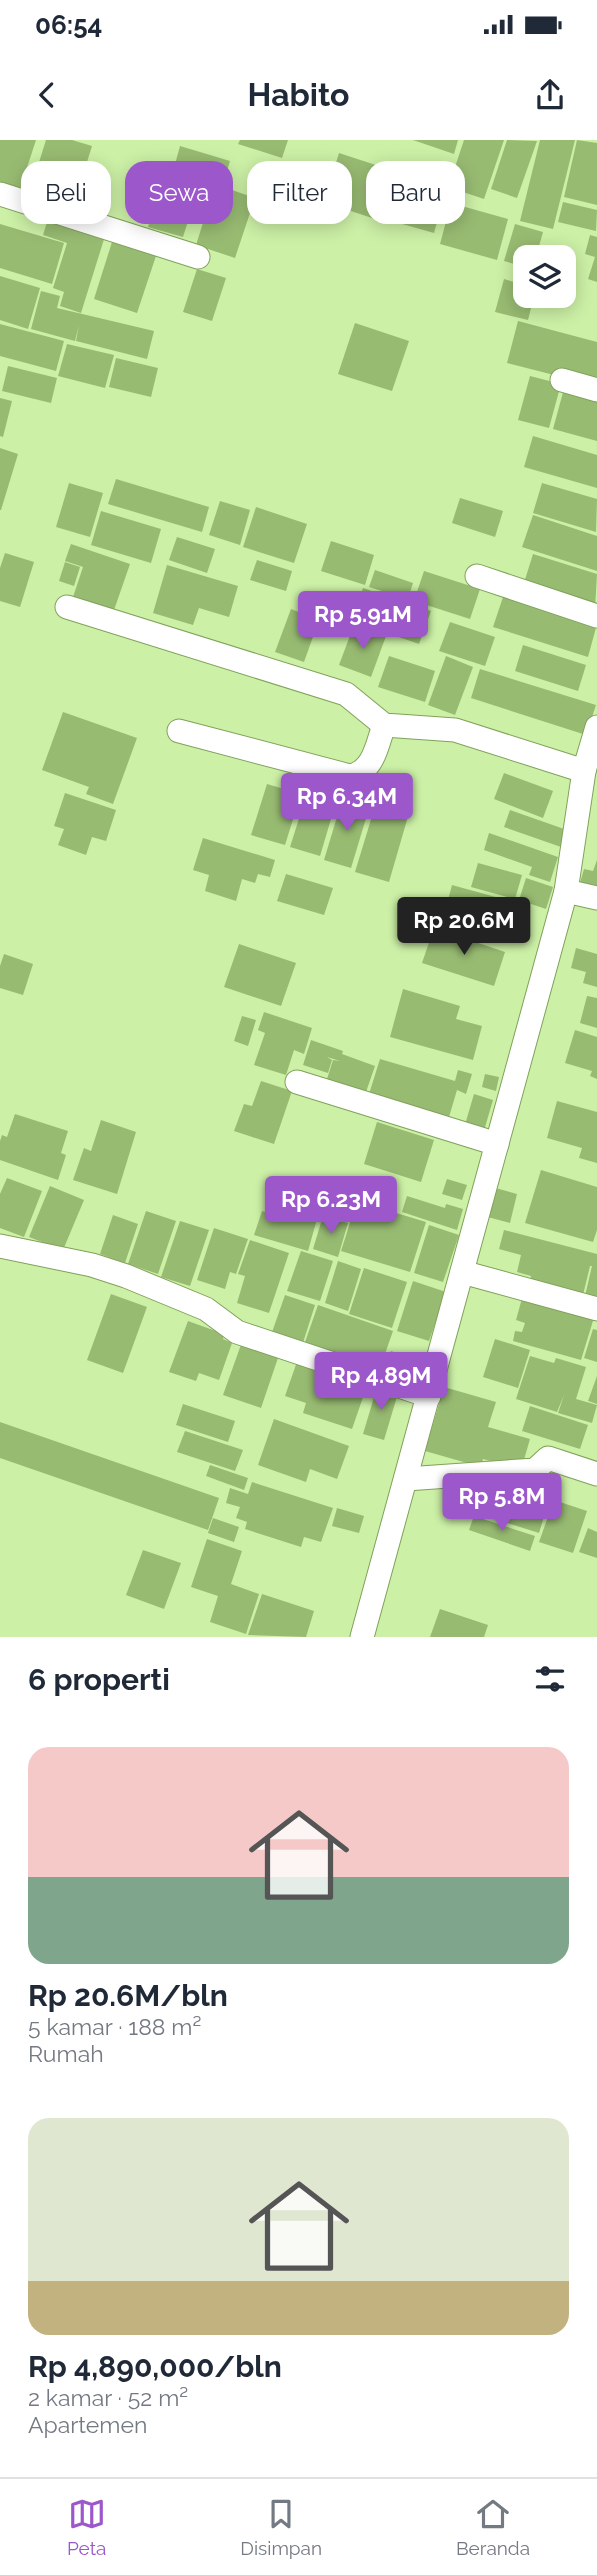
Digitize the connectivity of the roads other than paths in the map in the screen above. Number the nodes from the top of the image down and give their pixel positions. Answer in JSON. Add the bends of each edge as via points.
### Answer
{"nodes":[{"id":1,"x":0,"y":194,"type":"edge"},
{"id":2,"x":198,"y":257,"type":"dead end"},
{"id":3,"x":562,"y":380,"type":"dead end"},
{"id":4,"x":597,"y":390,"type":"edge"},
{"id":5,"x":477,"y":576,"type":"dead end"},
{"id":6,"x":67,"y":607,"type":"dead end"},
{"id":7,"x":597,"y":617,"type":"edge"},
{"id":8,"x":384,"y":725,"type":"junction"},
{"id":9,"x":597,"y":727,"type":"edge"},
{"id":10,"x":179,"y":731,"type":"dead end"},
{"id":11,"x":584,"y":771,"type":"junction"},
{"id":12,"x":566,"y":891,"type":"junction"},
{"id":13,"x":597,"y":898,"type":"edge"},
{"id":14,"x":297,"y":1082,"type":"dead end"},
{"id":15,"x":497,"y":1144,"type":"junction"},
{"id":16,"x":0,"y":1246,"type":"edge"},
{"id":17,"x":462,"y":1272,"type":"junction"},
{"id":18,"x":597,"y":1309,"type":"edge"},
{"id":19,"x":429,"y":1396,"type":"junction"},
{"id":20,"x":597,"y":1474,"type":"edge"},
{"id":21,"x":406,"y":1479,"type":"junction"},
{"id":22,"x":362,"y":1637,"type":"edge"}],
"edges":[{"from":1,"to":2,"type":"street"},
{"from":3,"to":4,"type":"street"},
{"from":5,"to":7,"type":"street"},
{"from":6,"to":8,"type":"street","via":[[346,694]]},
{"from":8,"to":10,"type":"street","via":[[370,763],[350,776]]},
{"from":8,"to":11,"type":"street","via":[[455,730]]},
{"from":9,"to":11,"type":"street"},
{"from":11,"to":12,"type":"street"},
{"from":12,"to":13,"type":"street"},
{"from":12,"to":15,"type":"street"},
{"from":14,"to":15,"type":"street"},
{"from":15,"to":17,"type":"street"},
{"from":16,"to":19,"type":"street","via":[[126,1276],[206,1309],[237,1332]]},
{"from":17,"to":18,"type":"street"},
{"from":17,"to":19,"type":"street"},
{"from":19,"to":21,"type":"street"},
{"from":20,"to":21,"type":"street","via":[[548,1458],[535,1470]]},
{"from":21,"to":22,"type":"street"}]}
